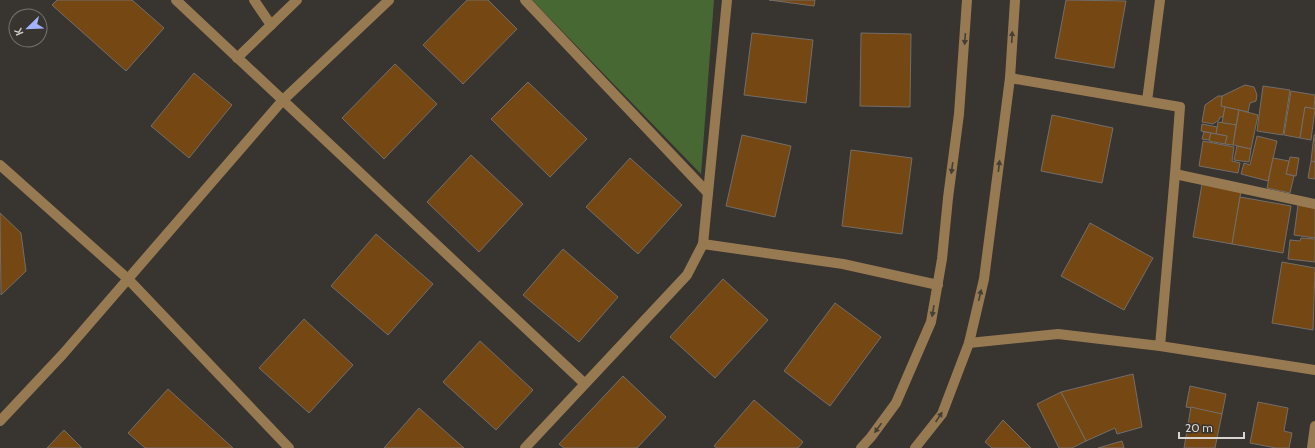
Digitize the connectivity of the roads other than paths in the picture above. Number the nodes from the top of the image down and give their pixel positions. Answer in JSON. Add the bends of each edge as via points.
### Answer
{"nodes":[{"id":1,"x":176,"y":0,"type":"edge"},
{"id":2,"x":254,"y":0,"type":"edge"},
{"id":3,"x":297,"y":0,"type":"edge"},
{"id":4,"x":389,"y":0,"type":"edge"},
{"id":5,"x":525,"y":0,"type":"edge"},
{"id":6,"x":727,"y":0,"type":"edge"},
{"id":7,"x":968,"y":0,"type":"edge"},
{"id":8,"x":1014,"y":0,"type":"edge"},
{"id":9,"x":1160,"y":0,"type":"edge"},
{"id":10,"x":271,"y":25,"type":"junction"},
{"id":11,"x":237,"y":58,"type":"junction"},
{"id":12,"x":1010,"y":78,"type":"junction"},
{"id":13,"x":282,"y":101,"type":"junction"},
{"id":14,"x":1146,"y":101,"type":"junction"},
{"id":15,"x":0,"y":165,"type":"edge"},
{"id":16,"x":1175,"y":174,"type":"junction"},
{"id":17,"x":708,"y":193,"type":"junction"},
{"id":18,"x":1315,"y":204,"type":"edge"},
{"id":19,"x":703,"y":244,"type":"junction"},
{"id":20,"x":128,"y":279,"type":"junction"},
{"id":21,"x":938,"y":284,"type":"junction"},
{"id":22,"x":969,"y":343,"type":"junction"},
{"id":23,"x":1160,"y":346,"type":"junction"},
{"id":24,"x":1315,"y":370,"type":"edge"},
{"id":25,"x":584,"y":383,"type":"junction"},
{"id":26,"x":0,"y":421,"type":"edge"},
{"id":27,"x":1315,"y":426,"type":"edge"},
{"id":28,"x":289,"y":448,"type":"edge"},
{"id":29,"x":525,"y":448,"type":"edge"},
{"id":30,"x":861,"y":448,"type":"edge"},
{"id":31,"x":915,"y":448,"type":"edge"},
{"id":32,"x":1312,"y":448,"type":"edge"}],
"edges":[{"from":1,"to":11,"type":"street"},
{"from":2,"to":10,"type":"street"},
{"from":3,"to":10,"type":"street"},
{"from":4,"to":13,"type":"street"},
{"from":5,"to":17,"type":"street"},
{"from":6,"to":17,"type":"street"},
{"from":7,"to":21,"type":"street","one_way":true,"via":[[959,114]]},
{"from":12,"to":8,"type":"street","one_way":true},
{"from":9,"to":14,"type":"street"},
{"from":10,"to":11,"type":"street"},
{"from":11,"to":13,"type":"street"},
{"from":12,"to":14,"type":"street"},
{"from":22,"to":12,"type":"street","one_way":true,"via":[[984,279]]},
{"from":13,"to":20,"type":"street"},
{"from":13,"to":25,"type":"street"},
{"from":14,"to":16,"type":"street","via":[[1180,107]]},
{"from":15,"to":20,"type":"street"},
{"from":16,"to":18,"type":"street"},
{"from":16,"to":23,"type":"street"},
{"from":17,"to":19,"type":"street"},
{"from":19,"to":21,"type":"street","via":[[843,264]]},
{"from":19,"to":25,"type":"street","via":[[687,275]]},
{"from":20,"to":26,"type":"street"},
{"from":20,"to":28,"type":"street"},
{"from":21,"to":30,"type":"street","one_way":true,"via":[[931,322],[896,403]]},
{"from":22,"to":23,"type":"street","via":[[1058,334]]},
{"from":31,"to":22,"type":"street","one_way":true,"via":[[942,414]]},
{"from":23,"to":24,"type":"street"},
{"from":25,"to":29,"type":"street"},
{"from":27,"to":32,"type":"street"}]}
